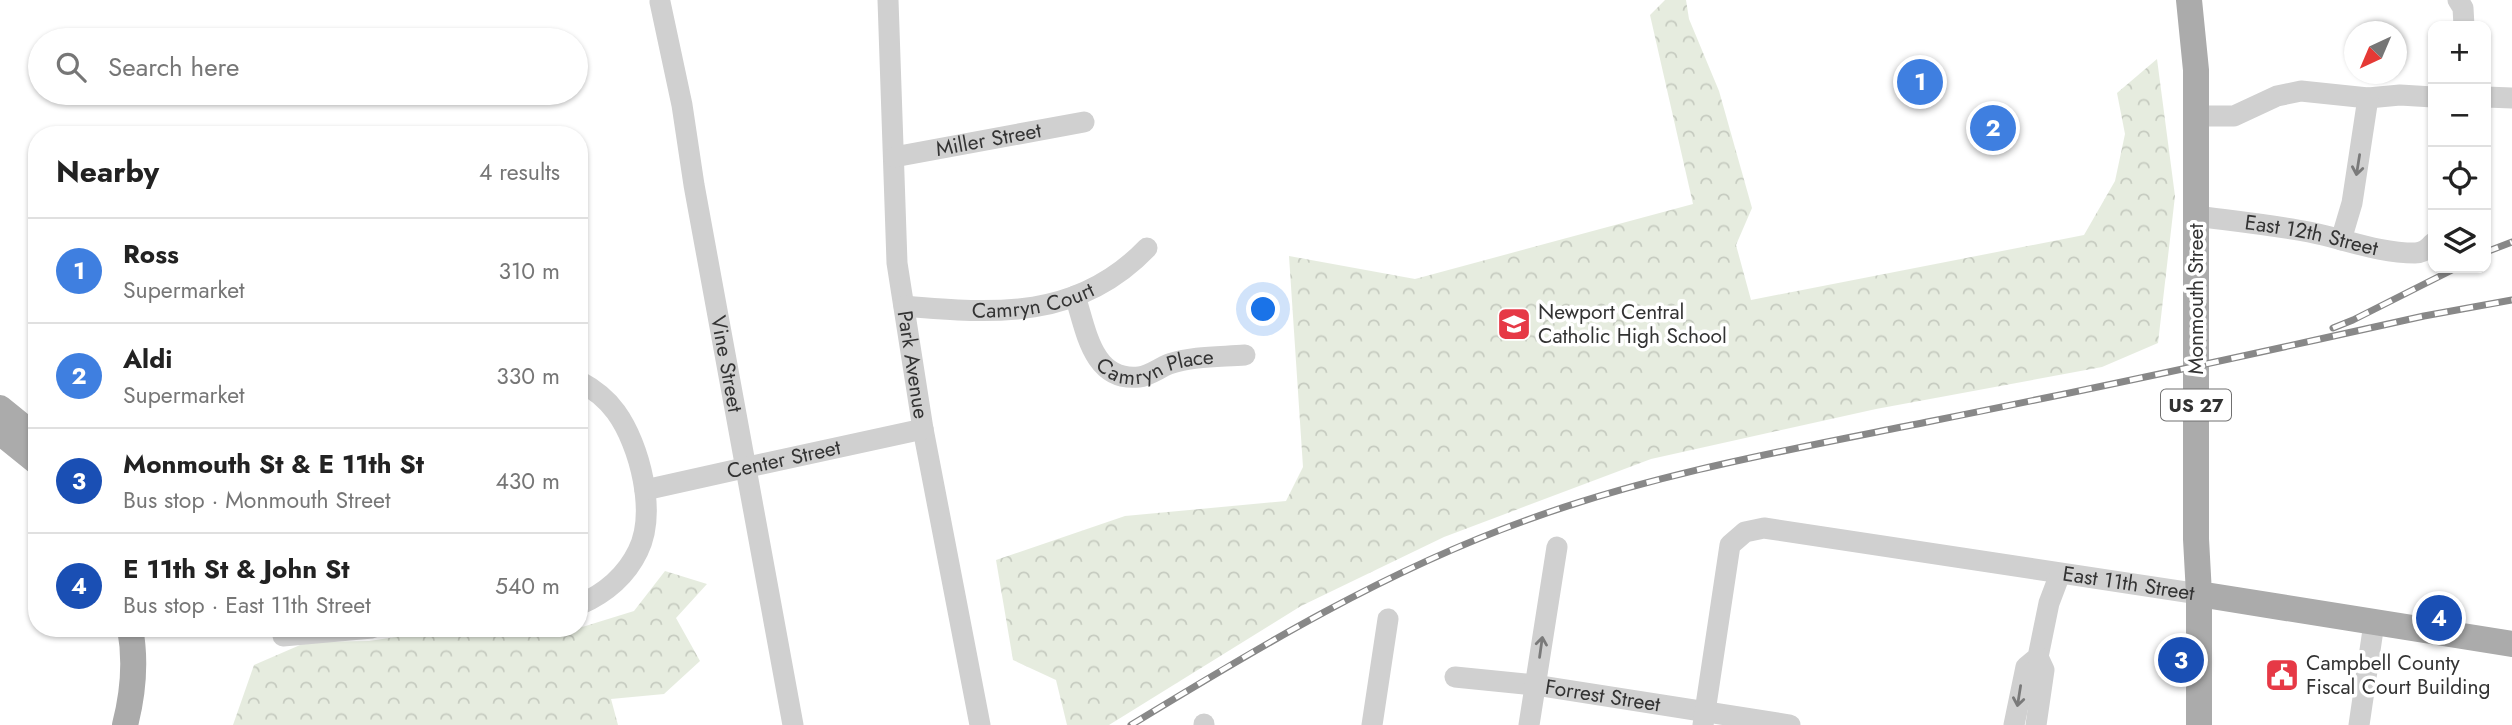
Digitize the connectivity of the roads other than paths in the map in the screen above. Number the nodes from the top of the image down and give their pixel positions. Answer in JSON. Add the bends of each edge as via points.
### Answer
{"nodes":[{"id":1,"x":888,"y":0,"type":"edge"},
{"id":2,"x":2189,"y":0,"type":"edge"},
{"id":3,"x":2458,"y":0,"type":"edge"},
{"id":4,"x":660,"y":2,"type":"dead end"},
{"id":5,"x":2464,"y":21,"type":"edge"},
{"id":6,"x":2428,"y":97,"type":"edge"},
{"id":7,"x":2491,"y":97,"type":"edge"},
{"id":8,"x":2368,"y":98,"type":"junction"},
{"id":9,"x":2512,"y":98,"type":"edge"},
{"id":10,"x":2196,"y":116,"type":"junction"},
{"id":11,"x":1084,"y":122,"type":"dead end"},
{"id":12,"x":894,"y":157,"type":"junction"},
{"id":13,"x":2196,"y":216,"type":"junction"},
{"id":14,"x":2341,"y":240,"type":"junction"},
{"id":15,"x":2428,"y":247,"type":"edge"},
{"id":16,"x":1147,"y":248,"type":"dead end"},
{"id":17,"x":1075,"y":296,"type":"junction"},
{"id":18,"x":904,"y":306,"type":"junction"},
{"id":19,"x":1245,"y":355,"type":"dead end"},
{"id":20,"x":588,"y":386,"type":"edge"},
{"id":21,"x":0,"y":408,"type":"edge"},
{"id":22,"x":923,"y":429,"type":"junction"},
{"id":23,"x":28,"y":431,"type":"edge"},
{"id":24,"x":0,"y":432,"type":"edge"},
{"id":25,"x":28,"y":455,"type":"edge"},
{"id":26,"x":746,"y":468,"type":"junction"},
{"id":27,"x":645,"y":490,"type":"junction"},
{"id":28,"x":1557,"y":547,"type":"dead end"},
{"id":29,"x":2060,"y":574,"type":"junction"},
{"id":30,"x":2199,"y":594,"type":"junction"},
{"id":31,"x":588,"y":600,"type":"edge"},
{"id":32,"x":1388,"y":619,"type":"dead end"},
{"id":33,"x":2374,"y":623,"type":"junction"},
{"id":34,"x":132,"y":637,"type":"edge"},
{"id":35,"x":2512,"y":644,"type":"edge"},
{"id":36,"x":2038,"y":657,"type":"junction"},
{"id":37,"x":1455,"y":677,"type":"dead end"},
{"id":38,"x":1535,"y":685,"type":"junction"},
{"id":39,"x":1704,"y":718,"type":"edge"},
{"id":40,"x":125,"y":725,"type":"edge"},
{"id":41,"x":793,"y":725,"type":"edge"},
{"id":42,"x":979,"y":725,"type":"edge"},
{"id":43,"x":1372,"y":725,"type":"edge"},
{"id":44,"x":1529,"y":725,"type":"edge"},
{"id":45,"x":1790,"y":725,"type":"edge"},
{"id":46,"x":2014,"y":725,"type":"edge"},
{"id":47,"x":2036,"y":725,"type":"edge"},
{"id":48,"x":2199,"y":725,"type":"edge"},
{"id":49,"x":2359,"y":725,"type":"edge"}],
"edges":[{"from":1,"to":12,"type":"street","name":"Park Avenue"},
{"from":2,"to":10,"type":"main road","name":"Monmouth Street","number":"US 27"},
{"from":3,"to":5,"type":"street"},
{"from":4,"to":26,"type":"street","name":"Vine Street"},
{"from":6,"to":8,"type":"street"},
{"from":7,"to":9,"type":"street"},
{"from":8,"to":10,"type":"street","via":[[2301,91],[2277,96],[2234,116]]},
{"from":8,"to":14,"type":"street","one_way":true,"via":[[2352,202]]},
{"from":10,"to":13,"type":"main road","name":"Monmouth Street","number":"US 27"},
{"from":11,"to":12,"type":"street","name":"Miller Street"},
{"from":12,"to":18,"type":"street","name":"Park Avenue","via":[[897,263]]},
{"from":13,"to":14,"type":"street","name":"East 12th Street"},
{"from":13,"to":30,"type":"main road","name":"Monmouth Street","number":"US 27"},
{"from":14,"to":15,"type":"street","name":"East 12th Street","via":[[2390,252],[2418,253]]},
{"from":16,"to":17,"type":"street","name":"Camryn Court","via":[[1128,268]]},
{"from":17,"to":18,"type":"street","name":"Camryn Court","via":[[1020,310],[973,312]]},
{"from":17,"to":19,"type":"street","name":"Camryn Place","via":[[1094,355],[1107,370],[1123,377],[1142,377],[1196,358]]},
{"from":18,"to":22,"type":"street","name":"Park Avenue"},
{"from":20,"to":27,"type":"street","via":[[617,413],[634,448]]},
{"from":21,"to":23,"type":"main road"},
{"from":22,"to":26,"type":"street","name":"Center Street"},
{"from":22,"to":42,"type":"street","name":"Park Avenue"},
{"from":24,"to":25,"type":"main road"},
{"from":26,"to":27,"type":"street","name":"Center Street"},
{"from":26,"to":41,"type":"street","name":"Vine Street"},
{"from":27,"to":31,"type":"street","via":[[647,511],[640,549],[619,578]]},
{"from":38,"to":28,"type":"street","one_way":true},
{"from":29,"to":30,"type":"street","name":"East 11th Street"},
{"from":29,"to":36,"type":"street"},
{"from":29,"to":39,"type":"street","name":"East 11th Street","via":[[1764,528],[1745,532],[1730,545]]},
{"from":30,"to":33,"type":"main road","name":"East 11th Street"},
{"from":30,"to":48,"type":"main road","name":"Monmouth Street","number":"US 27"},
{"from":32,"to":43,"type":"street"},
{"from":33,"to":35,"type":"main road","name":"East 11th Street"},
{"from":33,"to":49,"type":"street"},
{"from":34,"to":40,"type":"main road","via":[[133,681]]},
{"from":36,"to":46,"type":"street","one_way":true,"via":[[2026,667]]},
{"from":36,"to":47,"type":"street","via":[[2044,670]]},
{"from":37,"to":38,"type":"street","name":"Forrest Street"},
{"from":38,"to":39,"type":"street","name":"Forrest Street"},
{"from":38,"to":44,"type":"street"},
{"from":39,"to":45,"type":"street","name":"Forrest Street"}]}
